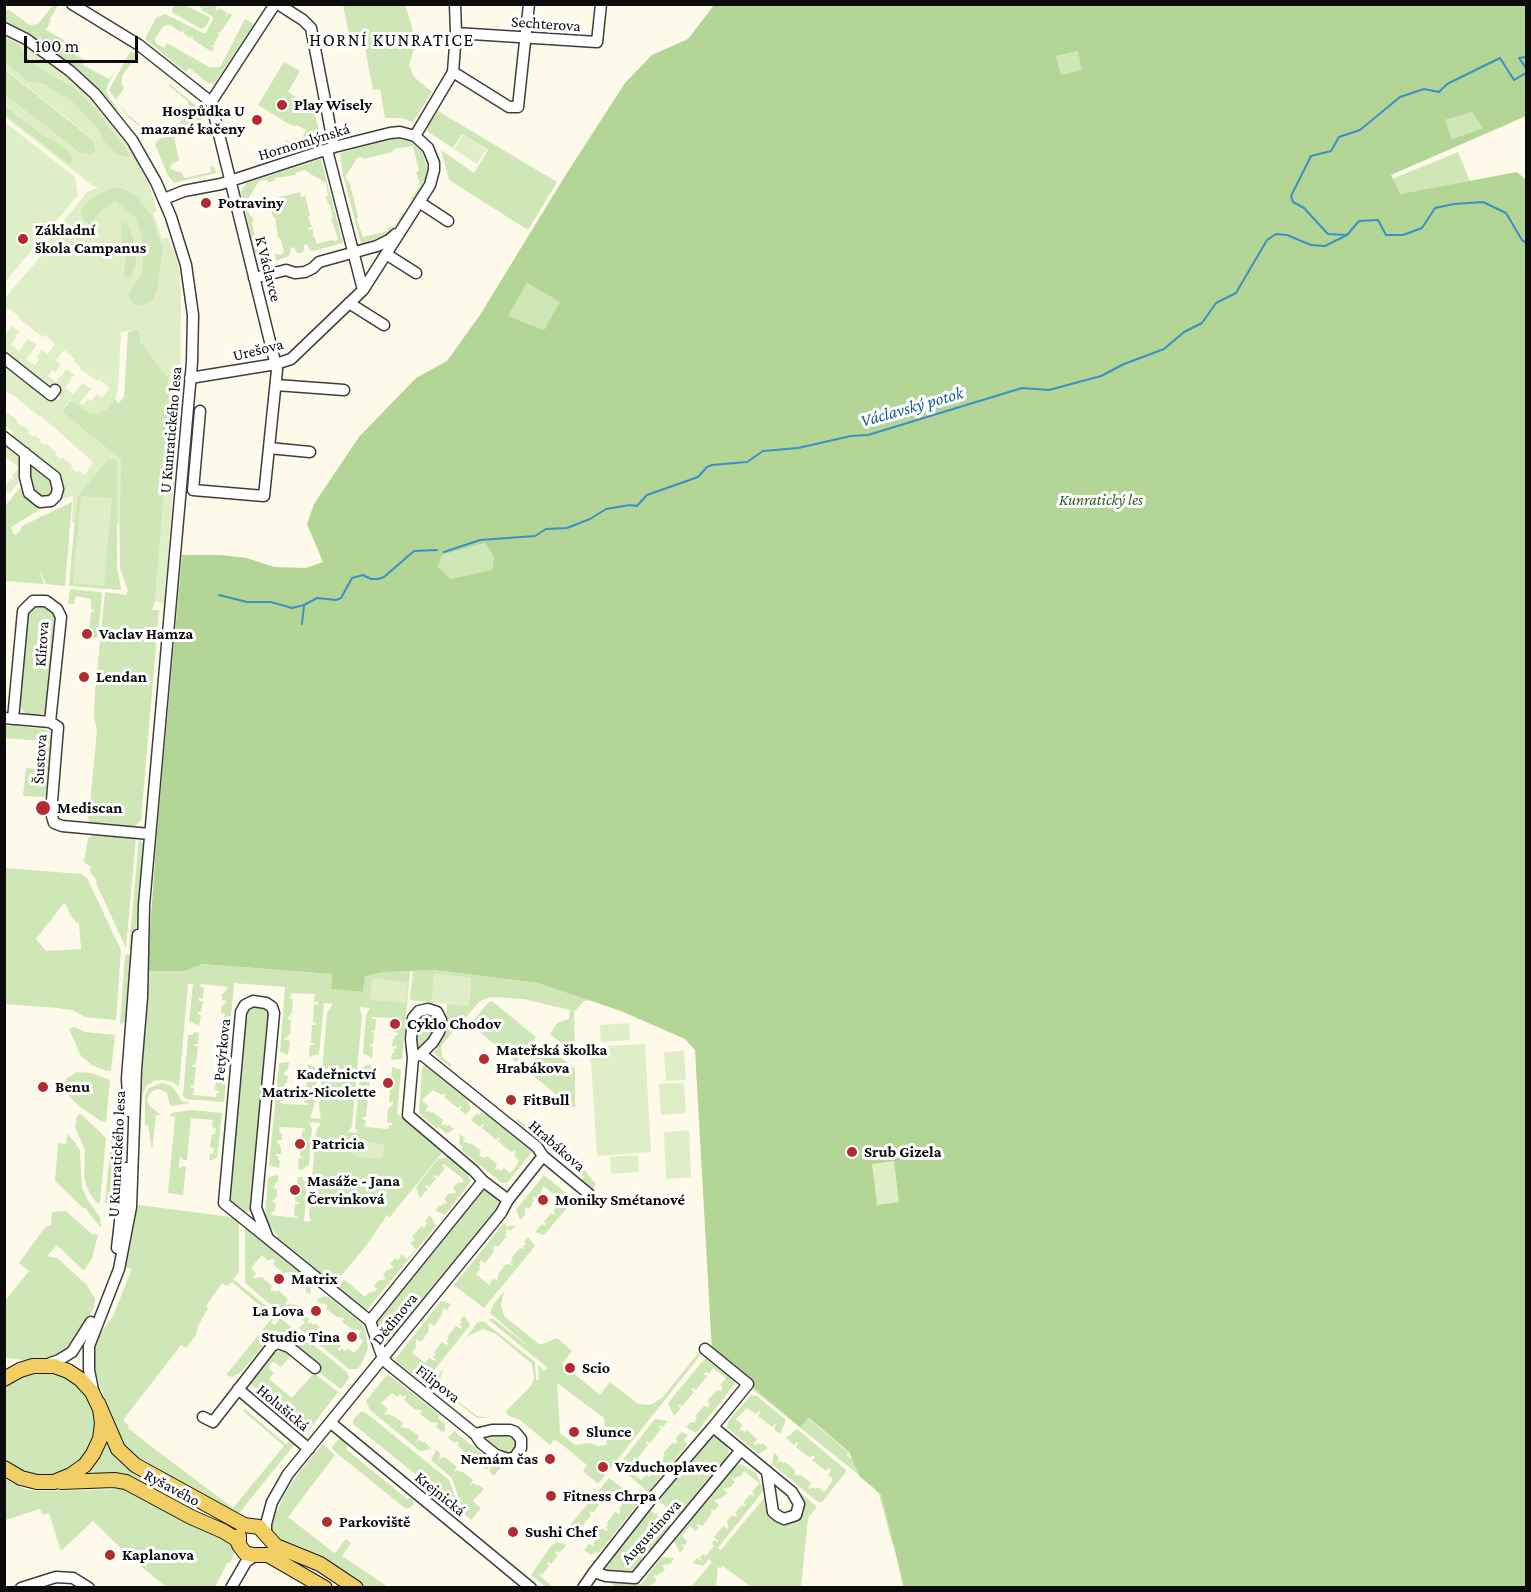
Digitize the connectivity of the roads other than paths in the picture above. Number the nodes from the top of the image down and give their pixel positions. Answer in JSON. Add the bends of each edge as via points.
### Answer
{"nodes":[{"id":1,"x":72,"y":4,"type":"edge"},
{"id":2,"x":277,"y":4,"type":"edge"},
{"id":3,"x":455,"y":4,"type":"edge"},
{"id":4,"x":529,"y":4,"type":"edge"},
{"id":5,"x":601,"y":4,"type":"edge"},
{"id":6,"x":4,"y":28,"type":"edge"},
{"id":7,"x":456,"y":33,"type":"junction"},
{"id":8,"x":525,"y":37,"type":"junction"},
{"id":9,"x":453,"y":72,"type":"junction"},
{"id":10,"x":211,"y":102,"type":"junction"},
{"id":11,"x":415,"y":136,"type":"junction"},
{"id":12,"x":331,"y":148,"type":"junction"},
{"id":13,"x":231,"y":181,"type":"junction"},
{"id":14,"x":164,"y":199,"type":"junction"},
{"id":15,"x":419,"y":202,"type":"junction"},
{"id":16,"x":448,"y":221,"type":"dead end"},
{"id":17,"x":404,"y":226,"type":"junction"},
{"id":18,"x":353,"y":254,"type":"junction"},
{"id":19,"x":386,"y":254,"type":"junction"},
{"id":20,"x":416,"y":273,"type":"dead end"},
{"id":21,"x":254,"y":278,"type":"junction"},
{"id":22,"x":363,"y":290,"type":"junction"},
{"id":23,"x":349,"y":303,"type":"junction"},
{"id":24,"x":384,"y":325,"type":"dead end"},
{"id":25,"x":6,"y":363,"type":"edge"},
{"id":26,"x":276,"y":364,"type":"junction"},
{"id":27,"x":190,"y":378,"type":"junction"},
{"id":28,"x":276,"y":385,"type":"junction"},
{"id":29,"x":55,"y":390,"type":"dead end"},
{"id":30,"x":345,"y":390,"type":"dead end"},
{"id":31,"x":200,"y":411,"type":"dead end"},
{"id":32,"x":4,"y":437,"type":"edge"},
{"id":33,"x":269,"y":448,"type":"junction"},
{"id":34,"x":310,"y":452,"type":"dead end"},
{"id":35,"x":25,"y":453,"type":"dead end"},
{"id":36,"x":9,"y":718,"type":"edge"},
{"id":37,"x":50,"y":722,"type":"junction"},
{"id":38,"x":150,"y":834,"type":"junction"},
{"id":39,"x":144,"y":905,"type":"junction"},
{"id":40,"x":543,"y":1156,"type":"junction"},
{"id":41,"x":483,"y":1181,"type":"junction"},
{"id":42,"x":589,"y":1194,"type":"dead end"},
{"id":43,"x":508,"y":1200,"type":"junction"},
{"id":44,"x":256,"y":1208,"type":"junction"},
{"id":45,"x":237,"y":1215,"type":"junction"},
{"id":46,"x":267,"y":1236,"type":"junction"},
{"id":47,"x":370,"y":1321,"type":"junction"},
{"id":48,"x":705,"y":1349,"type":"dead end"},
{"id":49,"x":383,"y":1357,"type":"junction"},
{"id":50,"x":4,"y":1364,"type":"edge"},
{"id":51,"x":36,"y":1366,"type":"junction"},
{"id":52,"x":315,"y":1368,"type":"dead end"},
{"id":53,"x":4,"y":1379,"type":"edge"},
{"id":54,"x":238,"y":1389,"type":"junction"},
{"id":55,"x":97,"y":1400,"type":"junction"},
{"id":56,"x":203,"y":1417,"type":"dead end"},
{"id":57,"x":331,"y":1423,"type":"junction"},
{"id":58,"x":713,"y":1427,"type":"junction"},
{"id":59,"x":475,"y":1434,"type":"dead end"},
{"id":60,"x":309,"y":1449,"type":"junction"},
{"id":61,"x":741,"y":1450,"type":"junction"},
{"id":62,"x":7,"y":1470,"type":"edge"},
{"id":63,"x":767,"y":1472,"type":"dead end"},
{"id":64,"x":47,"y":1482,"type":"junction"},
{"id":65,"x":272,"y":1502,"type":"junction"},
{"id":66,"x":251,"y":1526,"type":"junction"},
{"id":67,"x":266,"y":1534,"type":"junction"},
{"id":68,"x":239,"y":1545,"type":"junction"},
{"id":69,"x":257,"y":1554,"type":"junction"},
{"id":70,"x":594,"y":1572,"type":"junction"},
{"id":71,"x":233,"y":1583,"type":"edge"},
{"id":72,"x":21,"y":1587,"type":"edge"},
{"id":73,"x":89,"y":1587,"type":"edge"},
{"id":74,"x":325,"y":1587,"type":"edge"},
{"id":75,"x":356,"y":1587,"type":"edge"},
{"id":76,"x":531,"y":1587,"type":"edge"},
{"id":77,"x":583,"y":1587,"type":"edge"}],
"edges":[{"from":1,"to":10,"type":"street","via":[[139,45]]},
{"from":2,"to":10,"type":"street"},
{"from":2,"to":12,"type":"street","via":[[311,28]]},
{"from":3,"to":7,"type":"street"},
{"from":4,"to":8,"type":"street"},
{"from":5,"to":8,"type":"street","name":"Sechterova","via":[[597,42]]},
{"from":6,"to":14,"type":"street","name":"U Kunratického lesa","via":[[52,57],[95,94],[132,140]]},
{"from":7,"to":8,"type":"street","name":"Sechterova"},
{"from":7,"to":9,"type":"street"},
{"from":8,"to":9,"type":"street","via":[[516,108]]},
{"from":9,"to":11,"type":"street"},
{"from":10,"to":13,"type":"street","name":"K Václavce"},
{"from":11,"to":12,"type":"street","name":"Hornomlýnská","via":[[390,133]]},
{"from":11,"to":15,"type":"street","via":[[428,148],[434,163],[430,185]]},
{"from":12,"to":13,"type":"street","name":"Hornomlýnská"},
{"from":12,"to":18,"type":"street"},
{"from":13,"to":14,"type":"street","name":"Hornomlýnská"},
{"from":13,"to":21,"type":"street","name":"K Václavce"},
{"from":14,"to":27,"type":"street","name":"U Kunratického lesa","via":[[190,285]]},
{"from":15,"to":16,"type":"street"},
{"from":15,"to":17,"type":"street"},
{"from":17,"to":18,"type":"street","via":[[389,240]]},
{"from":17,"to":19,"type":"street"},
{"from":18,"to":21,"type":"street","via":[[319,262],[305,272],[286,270]]},
{"from":18,"to":22,"type":"street"},
{"from":19,"to":20,"type":"street"},
{"from":19,"to":22,"type":"street"},
{"from":21,"to":26,"type":"street","name":"K Václavce"},
{"from":22,"to":23,"type":"street","name":"Urešova"},
{"from":23,"to":24,"type":"street"},
{"from":23,"to":26,"type":"street","name":"Urešova","via":[[291,359]]},
{"from":25,"to":29,"type":"street","via":[[51,395]]},
{"from":26,"to":27,"type":"street","name":"Urešova"},
{"from":26,"to":28,"type":"street","name":"K Václavce"},
{"from":27,"to":38,"type":"street","name":"U Kunratického lesa"},
{"from":28,"to":30,"type":"street"},
{"from":28,"to":33,"type":"street","name":"K Václavce"},
{"from":31,"to":33,"type":"street","name":"K Václavce","via":[[193,490],[264,496]]},
{"from":32,"to":35,"type":"street"},
{"from":33,"to":34,"type":"street"},
{"from":36,"to":37,"type":"street","name":"Šustova"},
{"from":36,"to":37,"type":"street","name":"Klírova","via":[[23,612],[33,601],[46,601],[61,616]]},
{"from":37,"to":38,"type":"street","name":"Šustova","via":[[58,729],[51,813],[54,823]]},
{"from":38,"to":39,"type":"street","name":"U Kunratického lesa"},
{"from":39,"to":51,"type":"street","name":"U Kunratického lesa","via":[[136,952],[127,1079],[126,1176],[114,1262],[79,1343],[64,1358]]},
{"from":39,"to":55,"type":"street","name":"U Kunratického lesa","via":[[131,1207],[119,1269],[89,1346],[89,1370]]},
{"from":40,"to":41,"type":"street","name":"Hrabákova","via":[[537,1147],[417,1056],[408,1115]]},
{"from":40,"to":42,"type":"street","name":"Hrabákova"},
{"from":40,"to":43,"type":"street","name":"Dědinova"},
{"from":41,"to":43,"type":"street","name":"Hrabákova"},
{"from":41,"to":47,"type":"street","name":"Dědinova"},
{"from":43,"to":49,"type":"street","name":"Dědinova"},
{"from":44,"to":45,"type":"street","via":[[249,1214]]},
{"from":44,"to":45,"type":"street","name":"Petýrkova","via":[[274,1013],[267,1003],[253,1001],[241,1012],[224,1194],[225,1206]]},
{"from":44,"to":46,"type":"street","name":"Petýrkova"},
{"from":45,"to":46,"type":"street","name":"Petýrkova"},
{"from":46,"to":47,"type":"street","name":"Petýrkova"},
{"from":47,"to":49,"type":"street"},
{"from":48,"to":58,"type":"street","name":"Augustinova","via":[[748,1384]]},
{"from":49,"to":57,"type":"street","name":"Dědinova"},
{"from":49,"to":59,"type":"street","name":"Filipova"},
{"from":50,"to":51,"type":"main road","name":"Ryšavého"},
{"from":51,"to":53,"type":"main road"},
{"from":51,"to":55,"type":"main road","name":"Ryšavého","via":[[54,1366],[73,1374]]},
{"from":52,"to":54,"type":"street","via":[[278,1343]]},
{"from":54,"to":56,"type":"street","via":[[213,1422]]},
{"from":54,"to":60,"type":"street","name":"Holušická"},
{"from":55,"to":64,"type":"main road","via":[[101,1428],[93,1454],[71,1475]]},
{"from":55,"to":66,"type":"main road","name":"Ryšavého","via":[[127,1460]]},
{"from":57,"to":60,"type":"street","name":"Dědinova"},
{"from":57,"to":76,"type":"street","name":"Krejnická"},
{"from":58,"to":61,"type":"street"},
{"from":58,"to":70,"type":"street","name":"Augustinova"},
{"from":60,"to":65,"type":"street","name":"Dědinova"},
{"from":61,"to":63,"type":"street"},
{"from":61,"to":70,"type":"street","name":"Augustinova","via":[[635,1578]]},
{"from":62,"to":64,"type":"main road","name":"Ryšavého","via":[[28,1481]]},
{"from":64,"to":68,"type":"main road","name":"Ryšavého","via":[[126,1482],[223,1530]]},
{"from":65,"to":66,"type":"street","name":"Dědinova"},
{"from":65,"to":67,"type":"street","name":"Dědinova"},
{"from":66,"to":67,"type":"main road","name":"Ryšavého"},
{"from":66,"to":68,"type":"main road","via":[[240,1534]]},
{"from":67,"to":69,"type":"main road","via":[[267,1546]]},
{"from":67,"to":75,"type":"main road","name":"Ryšavého","via":[[280,1548],[316,1562]]},
{"from":68,"to":69,"type":"main road","name":"Ryšavého","via":[[245,1553]]},
{"from":68,"to":71,"type":"street"},
{"from":69,"to":71,"type":"street","via":[[246,1562]]},
{"from":69,"to":74,"type":"main road","name":"Ryšavého","via":[[268,1555]]},
{"from":70,"to":77,"type":"street","name":"Augustinova"},
{"from":72,"to":73,"type":"street","via":[[56,1577],[73,1578]]}]}
